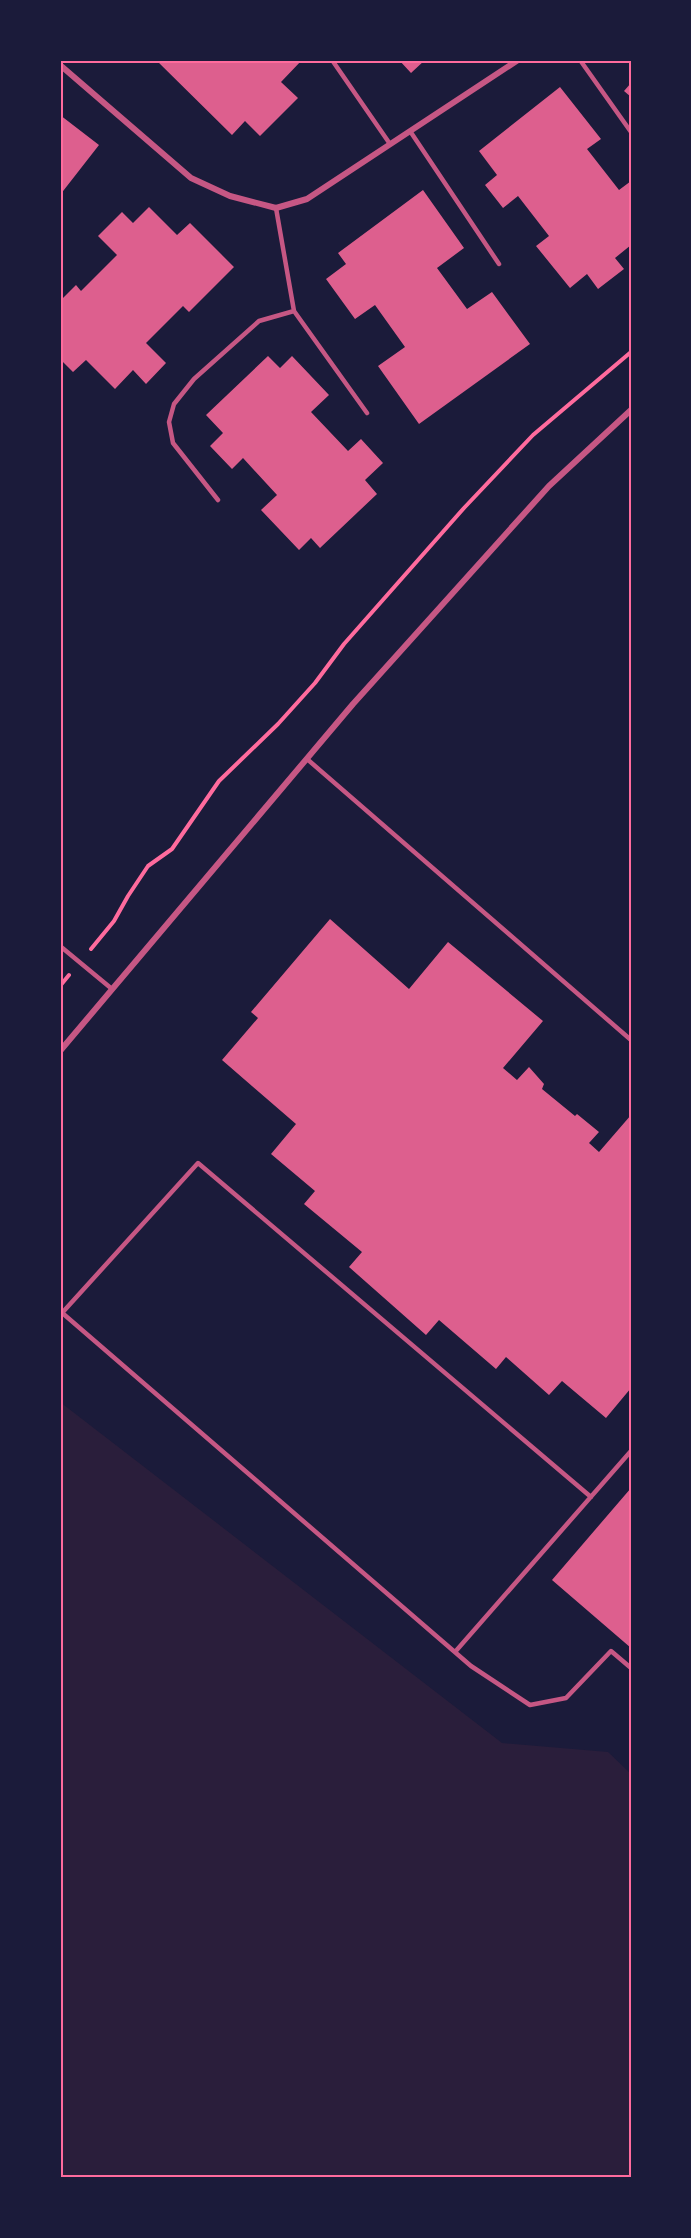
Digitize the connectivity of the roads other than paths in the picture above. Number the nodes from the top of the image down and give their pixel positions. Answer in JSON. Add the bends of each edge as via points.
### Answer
{"nodes":[{"id":1,"x":332,"y":60,"type":"edge"},
{"id":2,"x":518,"y":60,"type":"edge"},
{"id":3,"x":580,"y":60,"type":"edge"},
{"id":4,"x":60,"y":65,"type":"edge"},
{"id":5,"x":410,"y":131,"type":"junction"},
{"id":6,"x":631,"y":132,"type":"edge"},
{"id":7,"x":390,"y":144,"type":"junction"},
{"id":8,"x":276,"y":208,"type":"junction"},
{"id":9,"x":499,"y":264,"type":"dead end"},
{"id":10,"x":294,"y":311,"type":"junction"},
{"id":11,"x":631,"y":410,"type":"edge"},
{"id":12,"x":368,"y":413,"type":"dead end"},
{"id":13,"x":218,"y":500,"type":"dead end"},
{"id":14,"x":307,"y":759,"type":"junction"},
{"id":15,"x":60,"y":946,"type":"edge"},
{"id":16,"x":112,"y":989,"type":"junction"},
{"id":17,"x":631,"y":1040,"type":"edge"},
{"id":18,"x":60,"y":1051,"type":"edge"},
{"id":19,"x":61,"y":1312,"type":"edge"},
{"id":20,"x":631,"y":1451,"type":"edge"},
{"id":21,"x":591,"y":1497,"type":"junction"},
{"id":22,"x":455,"y":1652,"type":"junction"},
{"id":23,"x":631,"y":1668,"type":"edge"}],
"edges":[{"from":1,"to":7,"type":"lane"},
{"from":2,"to":5,"type":"street"},
{"from":3,"to":6,"type":"lane"},
{"from":4,"to":8,"type":"street","via":[[191,178],[230,196]]},
{"from":5,"to":7,"type":"street"},
{"from":5,"to":9,"type":"lane"},
{"from":7,"to":8,"type":"street","via":[[307,199]]},
{"from":8,"to":10,"type":"lane"},
{"from":10,"to":12,"type":"lane"},
{"from":10,"to":13,"type":"lane","via":[[259,321],[194,379],[174,404],[169,422],[173,443]]},
{"from":11,"to":14,"type":"street","via":[[549,486]]},
{"from":14,"to":16,"type":"street"},
{"from":14,"to":17,"type":"lane"},
{"from":15,"to":16,"type":"lane"},
{"from":16,"to":18,"type":"street"},
{"from":19,"to":21,"type":"lane","via":[[198,1163]]},
{"from":19,"to":22,"type":"lane"},
{"from":20,"to":21,"type":"lane"},
{"from":21,"to":22,"type":"lane"},
{"from":22,"to":23,"type":"lane","via":[[530,1706],[566,1698],[611,1651]]}]}
